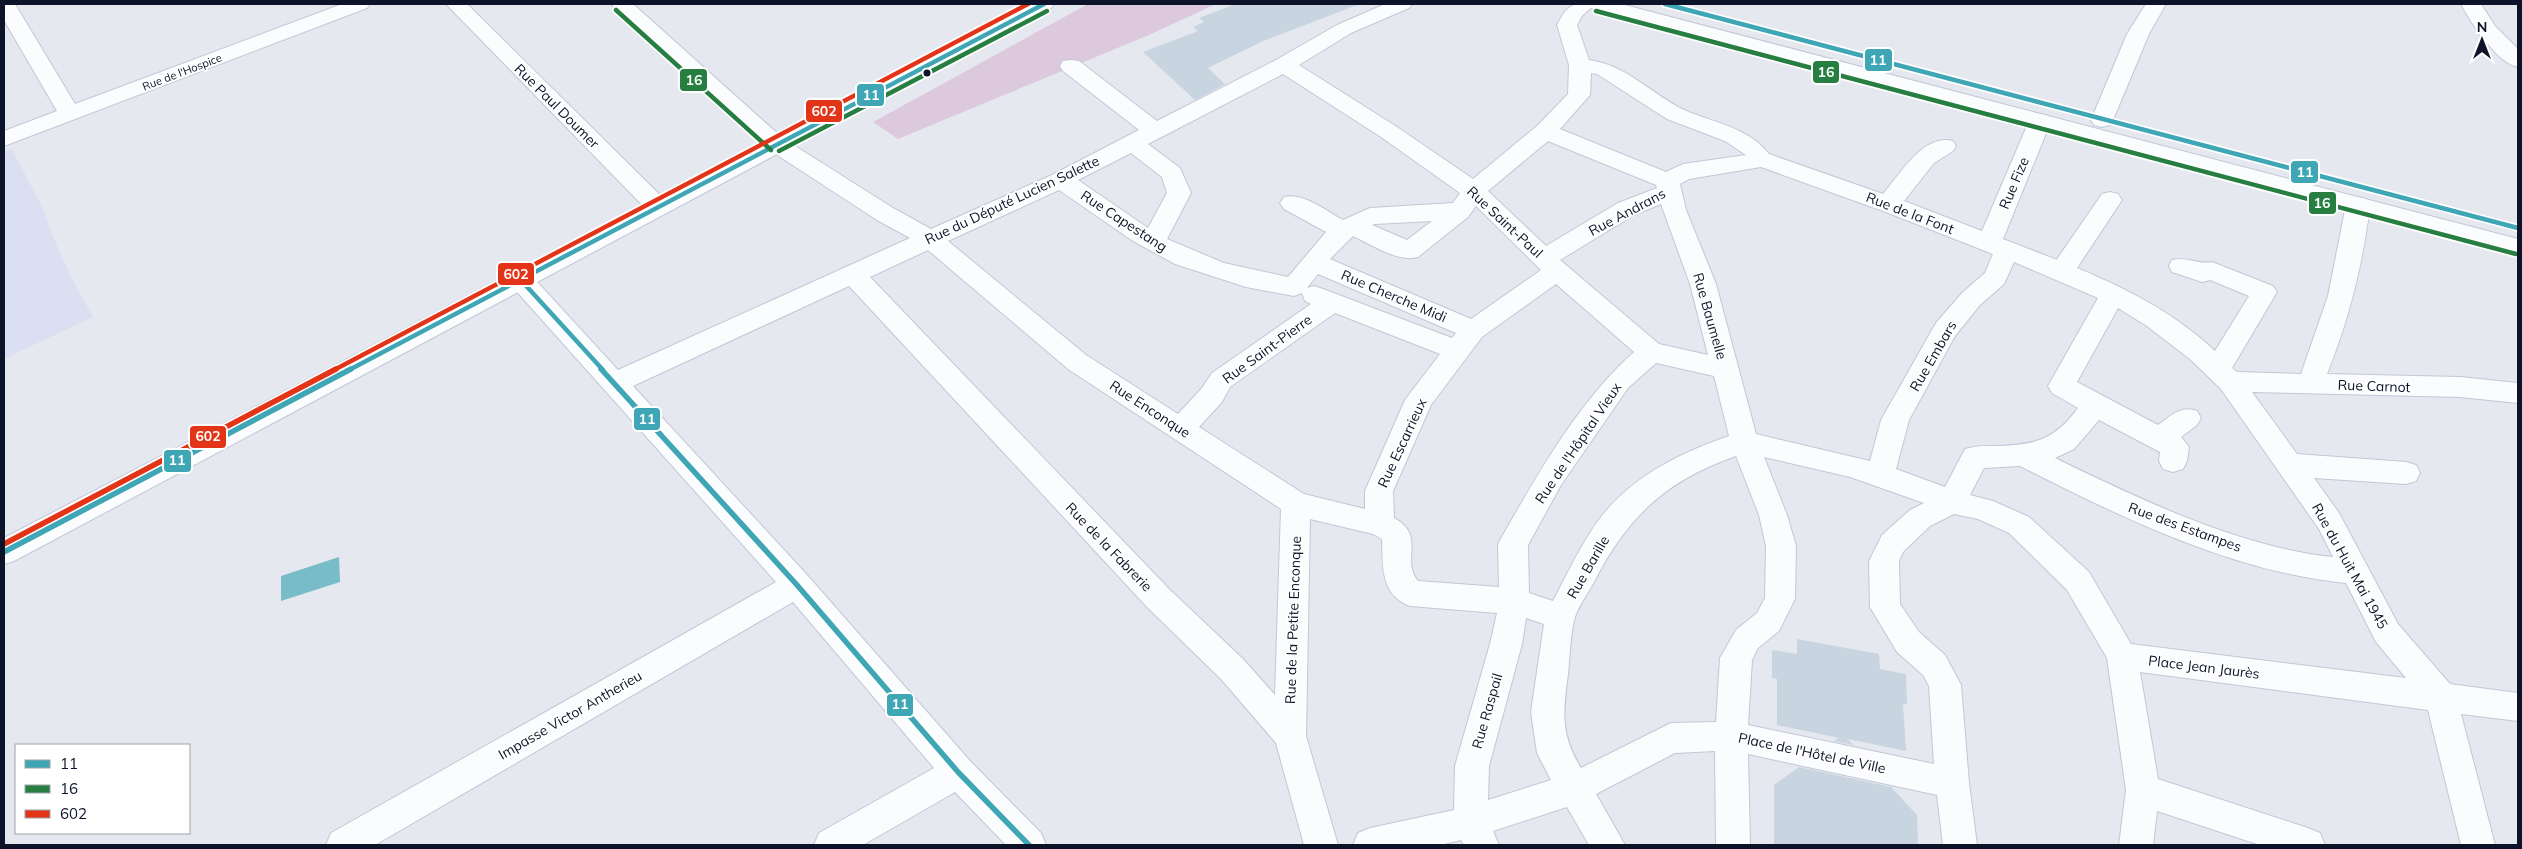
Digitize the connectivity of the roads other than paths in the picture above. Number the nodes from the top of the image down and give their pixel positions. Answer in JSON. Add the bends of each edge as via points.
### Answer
{"nodes":[{"id":1,"x":5,"y":4,"type":"edge"},
{"id":2,"x":360,"y":4,"type":"edge"},
{"id":3,"x":456,"y":4,"type":"edge"},
{"id":4,"x":621,"y":4,"type":"edge"},
{"id":5,"x":1044,"y":4,"type":"edge"},
{"id":6,"x":1402,"y":4,"type":"edge"},
{"id":7,"x":1585,"y":4,"type":"edge"},
{"id":8,"x":1598,"y":4,"type":"edge"},
{"id":9,"x":1665,"y":4,"type":"edge"},
{"id":10,"x":2156,"y":4,"type":"edge"},
{"id":11,"x":2471,"y":4,"type":"edge"},
{"id":12,"x":2518,"y":61,"type":"edge"},
{"id":13,"x":1580,"y":64,"type":"junction"},
{"id":14,"x":1284,"y":65,"type":"junction"},
{"id":15,"x":1071,"y":66,"type":"dead end"},
{"id":16,"x":70,"y":114,"type":"junction"},
{"id":17,"x":2102,"y":120,"type":"junction"},
{"id":18,"x":2040,"y":121,"type":"junction"},
{"id":19,"x":1155,"y":131,"type":"junction"},
{"id":20,"x":1544,"y":131,"type":"junction"},
{"id":21,"x":4,"y":139,"type":"edge"},
{"id":22,"x":1132,"y":143,"type":"junction"},
{"id":23,"x":776,"y":144,"type":"junction"},
{"id":24,"x":1945,"y":146,"type":"dead end"},
{"id":25,"x":1761,"y":159,"type":"junction"},
{"id":26,"x":1060,"y":180,"type":"junction"},
{"id":27,"x":1668,"y":187,"type":"junction"},
{"id":28,"x":1474,"y":191,"type":"junction"},
{"id":29,"x":2110,"y":200,"type":"dead end"},
{"id":30,"x":1292,"y":203,"type":"dead end"},
{"id":31,"x":1888,"y":204,"type":"junction"},
{"id":32,"x":2358,"y":205,"type":"junction"},
{"id":33,"x":658,"y":208,"type":"junction"},
{"id":34,"x":1460,"y":211,"type":"junction"},
{"id":35,"x":1348,"y":228,"type":"junction"},
{"id":36,"x":2518,"y":228,"type":"edge"},
{"id":37,"x":930,"y":239,"type":"junction"},
{"id":38,"x":1154,"y":241,"type":"junction"},
{"id":39,"x":2518,"y":247,"type":"edge"},
{"id":40,"x":1998,"y":248,"type":"junction"},
{"id":41,"x":1314,"y":262,"type":"junction"},
{"id":42,"x":1550,"y":264,"type":"junction"},
{"id":43,"x":2181,"y":266,"type":"dead end"},
{"id":44,"x":2062,"y":271,"type":"junction"},
{"id":45,"x":852,"y":274,"type":"junction"},
{"id":46,"x":519,"y":278,"type":"junction"},
{"id":47,"x":1294,"y":287,"type":"junction"},
{"id":48,"x":2113,"y":294,"type":"junction"},
{"id":49,"x":1332,"y":302,"type":"junction"},
{"id":50,"x":1465,"y":341,"type":"junction"},
{"id":51,"x":1651,"y":352,"type":"junction"},
{"id":52,"x":1726,"y":369,"type":"junction"},
{"id":53,"x":2224,"y":376,"type":"junction"},
{"id":54,"x":614,"y":383,"type":"junction"},
{"id":55,"x":2310,"y":383,"type":"junction"},
{"id":56,"x":2518,"y":393,"type":"edge"},
{"id":57,"x":2095,"y":405,"type":"junction"},
{"id":58,"x":2187,"y":418,"type":"dead end"},
{"id":59,"x":1180,"y":429,"type":"junction"},
{"id":60,"x":1744,"y":442,"type":"junction"},
{"id":61,"x":2022,"y":455,"type":"junction"},
{"id":62,"x":2289,"y":465,"type":"junction"},
{"id":63,"x":2406,"y":473,"type":"dead end"},
{"id":64,"x":1880,"y":474,"type":"junction"},
{"id":65,"x":1952,"y":502,"type":"junction"},
{"id":66,"x":1296,"y":504,"type":"junction"},
{"id":67,"x":1388,"y":528,"type":"junction"},
{"id":68,"x":4,"y":552,"type":"edge"},
{"id":69,"x":2356,"y":572,"type":"junction"},
{"id":70,"x":797,"y":585,"type":"junction"},
{"id":71,"x":1514,"y":601,"type":"junction"},
{"id":72,"x":1560,"y":616,"type":"junction"},
{"id":73,"x":2122,"y":656,"type":"junction"},
{"id":74,"x":2441,"y":698,"type":"junction"},
{"id":75,"x":2518,"y":707,"type":"edge"},
{"id":76,"x":1290,"y":736,"type":"junction"},
{"id":77,"x":1731,"y":736,"type":"junction"},
{"id":78,"x":958,"y":772,"type":"junction"},
{"id":79,"x":1952,"y":783,"type":"junction"},
{"id":80,"x":1574,"y":789,"type":"junction"},
{"id":81,"x":2143,"y":790,"type":"junction"},
{"id":82,"x":1476,"y":834,"type":"edge"},
{"id":83,"x":1413,"y":841,"type":"edge"},
{"id":84,"x":1602,"y":843,"type":"edge"},
{"id":85,"x":343,"y":845,"type":"edge"},
{"id":86,"x":831,"y":845,"type":"edge"},
{"id":87,"x":1029,"y":845,"type":"edge"},
{"id":88,"x":1321,"y":845,"type":"edge"},
{"id":89,"x":1370,"y":845,"type":"edge"},
{"id":90,"x":1733,"y":845,"type":"edge"},
{"id":91,"x":1960,"y":845,"type":"edge"},
{"id":92,"x":2136,"y":845,"type":"edge"},
{"id":93,"x":2308,"y":845,"type":"edge"},
{"id":94,"x":2478,"y":845,"type":"edge"}],
"edges":[{"from":1,"to":16,"type":"street"},
{"from":2,"to":16,"type":"street","name":"Rue de l'Hospice"},
{"from":3,"to":33,"type":"street","name":"Rue Paul Doumer"},
{"from":4,"to":23,"type":"street","name":"Rue Enconque"},
{"from":5,"to":23,"type":"street"},
{"from":6,"to":14,"type":"street","name":"Rue du Député Lucien Salette","via":[[1344,29]]},
{"from":7,"to":13,"type":"street","via":[[1574,12],[1567,25]]},
{"from":8,"to":18,"type":"street"},
{"from":9,"to":17,"type":"street"},
{"from":10,"to":17,"type":"street","via":[[2138,34]]},
{"from":11,"to":12,"type":"street","via":[[2487,30]]},
{"from":13,"to":20,"type":"street","via":[[1579,95]]},
{"from":13,"to":25,"type":"street","name":"Rue de la Font","via":[[1603,68],[1675,114],[1733,136],[1754,150]]},
{"from":14,"to":19,"type":"street","name":"Rue du Député Lucien Salette"},
{"from":14,"to":28,"type":"street","name":"Rue Saint-Paul"},
{"from":15,"to":19,"type":"street"},
{"from":16,"to":21,"type":"street","name":"Rue de l'Hospice"},
{"from":17,"to":36,"type":"street"},
{"from":18,"to":32,"type":"street"},
{"from":18,"to":40,"type":"street","name":"Rue Fize"},
{"from":19,"to":22,"type":"street","name":"Rue du Député Lucien Salette"},
{"from":20,"to":27,"type":"street"},
{"from":20,"to":28,"type":"street"},
{"from":22,"to":26,"type":"street","name":"Rue du Député Lucien Salette"},
{"from":22,"to":38,"type":"street","via":[[1172,173],[1179,193]]},
{"from":23,"to":33,"type":"street"},
{"from":23,"to":37,"type":"street","name":"Rue Enconque"},
{"from":24,"to":31,"type":"street","via":[[1926,158]]},
{"from":25,"to":27,"type":"street","name":"Rue Andrans","via":[[1683,172]]},
{"from":25,"to":31,"type":"street","name":"Rue de la Font"},
{"from":26,"to":37,"type":"street","name":"Rue du Député Lucien Salette"},
{"from":26,"to":38,"type":"street","name":"Rue Capestang"},
{"from":27,"to":42,"type":"street","name":"Rue Andrans","via":[[1626,209]]},
{"from":27,"to":52,"type":"street","name":"Rue Baumelle","via":[[1703,284]]},
{"from":28,"to":34,"type":"street"},
{"from":28,"to":42,"type":"street","name":"Rue Saint-Paul"},
{"from":29,"to":44,"type":"street"},
{"from":30,"to":35,"type":"street"},
{"from":31,"to":40,"type":"street","name":"Rue de la Font"},
{"from":32,"to":39,"type":"street"},
{"from":32,"to":55,"type":"street","via":[[2347,277],[2325,348]]},
{"from":33,"to":46,"type":"street"},
{"from":34,"to":35,"type":"street","via":[[1370,216]]},
{"from":34,"to":35,"type":"street","via":[[1409,251]]},
{"from":35,"to":41,"type":"street","via":[[1330,242]]},
{"from":37,"to":45,"type":"street","name":"Rue du Député Lucien Salette"},
{"from":37,"to":59,"type":"street","name":"Rue Enconque","via":[[1077,362]]},
{"from":38,"to":47,"type":"street","name":"Rue Capestang","via":[[1215,270]]},
{"from":40,"to":44,"type":"street","name":"Rue de la Font"},
{"from":40,"to":64,"type":"street","name":"Rue Embars","via":[[1995,278],[1971,299],[1945,330],[1895,420]]},
{"from":41,"to":47,"type":"street"},
{"from":41,"to":50,"type":"street","name":"Rue Cherche Midi"},
{"from":42,"to":50,"type":"street","name":"Rue Escarrieux"},
{"from":42,"to":51,"type":"street","name":"Rue Saint-Paul"},
{"from":43,"to":53,"type":"street","via":[[2202,273],[2212,272],[2264,292]]},
{"from":44,"to":48,"type":"street","name":"Rue de la Font"},
{"from":45,"to":54,"type":"street","name":"Rue du Député Lucien Salette"},
{"from":45,"to":76,"type":"street","name":"Rue de la Fabrerie","via":[[1159,599],[1232,669]]},
{"from":46,"to":54,"type":"street"},
{"from":46,"to":68,"type":"street"},
{"from":47,"to":49,"type":"street","name":"Rue Saint-Pierre"},
{"from":48,"to":53,"type":"street","name":"Rue de la Font","via":[[2156,319],[2200,352]]},
{"from":48,"to":57,"type":"street","via":[[2060,386]]},
{"from":49,"to":50,"type":"street"},
{"from":49,"to":59,"type":"street","name":"Rue Saint-Pierre","via":[[1221,380]]},
{"from":50,"to":67,"type":"street","name":"Rue Escarrieux","via":[[1419,400],[1379,491]]},
{"from":51,"to":52,"type":"street","name":"Rue Saint-Paul"},
{"from":51,"to":71,"type":"street","name":"Rue de l'Hôpital Vieux","via":[[1619,381],[1551,477],[1513,544]]},
{"from":52,"to":60,"type":"street","name":"Rue Baumelle"},
{"from":53,"to":55,"type":"street","name":"Rue Carnot"},
{"from":53,"to":62,"type":"street","name":"Rue du Huit Mai 1945"},
{"from":54,"to":70,"type":"street"},
{"from":55,"to":56,"type":"street","name":"Rue Carnot","via":[[2460,387]]},
{"from":57,"to":58,"type":"street","via":[[2167,450]]},
{"from":57,"to":61,"type":"street","via":[[2074,434],[2054,448]]},
{"from":59,"to":66,"type":"street","name":"Rue Enconque"},
{"from":60,"to":64,"type":"street"},
{"from":60,"to":72,"type":"street","name":"Rue Barille","via":[[1671,472],[1634,502],[1602,540]]},
{"from":60,"to":77,"type":"street","name":"Place de l'Hôtel de Ville","via":[[1773,516],[1781,546],[1780,599],[1768,622],[1747,639],[1736,658]]},
{"from":61,"to":65,"type":"street","via":[[1975,457]]},
{"from":61,"to":69,"type":"street","name":"Rue des Estampes","via":[[2122,504],[2238,548],[2306,567]]},
{"from":62,"to":63,"type":"street"},
{"from":62,"to":69,"type":"street","name":"Rue du Huit Mai 1945","via":[[2329,521]]},
{"from":64,"to":65,"type":"street"},
{"from":65,"to":73,"type":"street","via":[[1983,509],[2019,525],[2078,581]]},
{"from":65,"to":79,"type":"street","via":[[1920,518],[1892,544],[1884,561],[1885,607],[1908,642],[1934,665],[1945,685]]},
{"from":66,"to":67,"type":"street","name":"Rue Enconque"},
{"from":66,"to":76,"type":"street","name":"Rue de la Petite Enconque"},
{"from":67,"to":71,"type":"street","name":"Rue Escarrieux","via":[[1398,578],[1410,593]]},
{"from":69,"to":74,"type":"street","name":"Rue du Huit Mai 1945","via":[[2387,633]]},
{"from":70,"to":78,"type":"street"},
{"from":70,"to":85,"type":"street","name":"Impasse Victor Antherieu"},
{"from":71,"to":72,"type":"street","name":"Rue Escarrieux"},
{"from":71,"to":82,"type":"street","name":"Rue Raspail","via":[[1506,644],[1472,766]]},
{"from":72,"to":80,"type":"street","via":[[1547,712],[1553,753]]},
{"from":73,"to":74,"type":"street","name":"Place Jean Jaurès"},
{"from":73,"to":81,"type":"street"},
{"from":74,"to":75,"type":"street","name":"Place Jean Jaurès"},
{"from":74,"to":94,"type":"street"},
{"from":76,"to":88,"type":"street","name":"Rue de la Fabrerie"},
{"from":77,"to":79,"type":"street","name":"Place de l'Hôtel de Ville"},
{"from":77,"to":80,"type":"street","via":[[1671,738]]},
{"from":77,"to":90,"type":"street"},
{"from":78,"to":86,"type":"street"},
{"from":78,"to":87,"type":"street"},
{"from":79,"to":91,"type":"street"},
{"from":80,"to":82,"type":"street"},
{"from":80,"to":84,"type":"street"},
{"from":81,"to":92,"type":"street"},
{"from":81,"to":93,"type":"street"},
{"from":82,"to":83,"type":"street"},
{"from":83,"to":89,"type":"street"}]}
